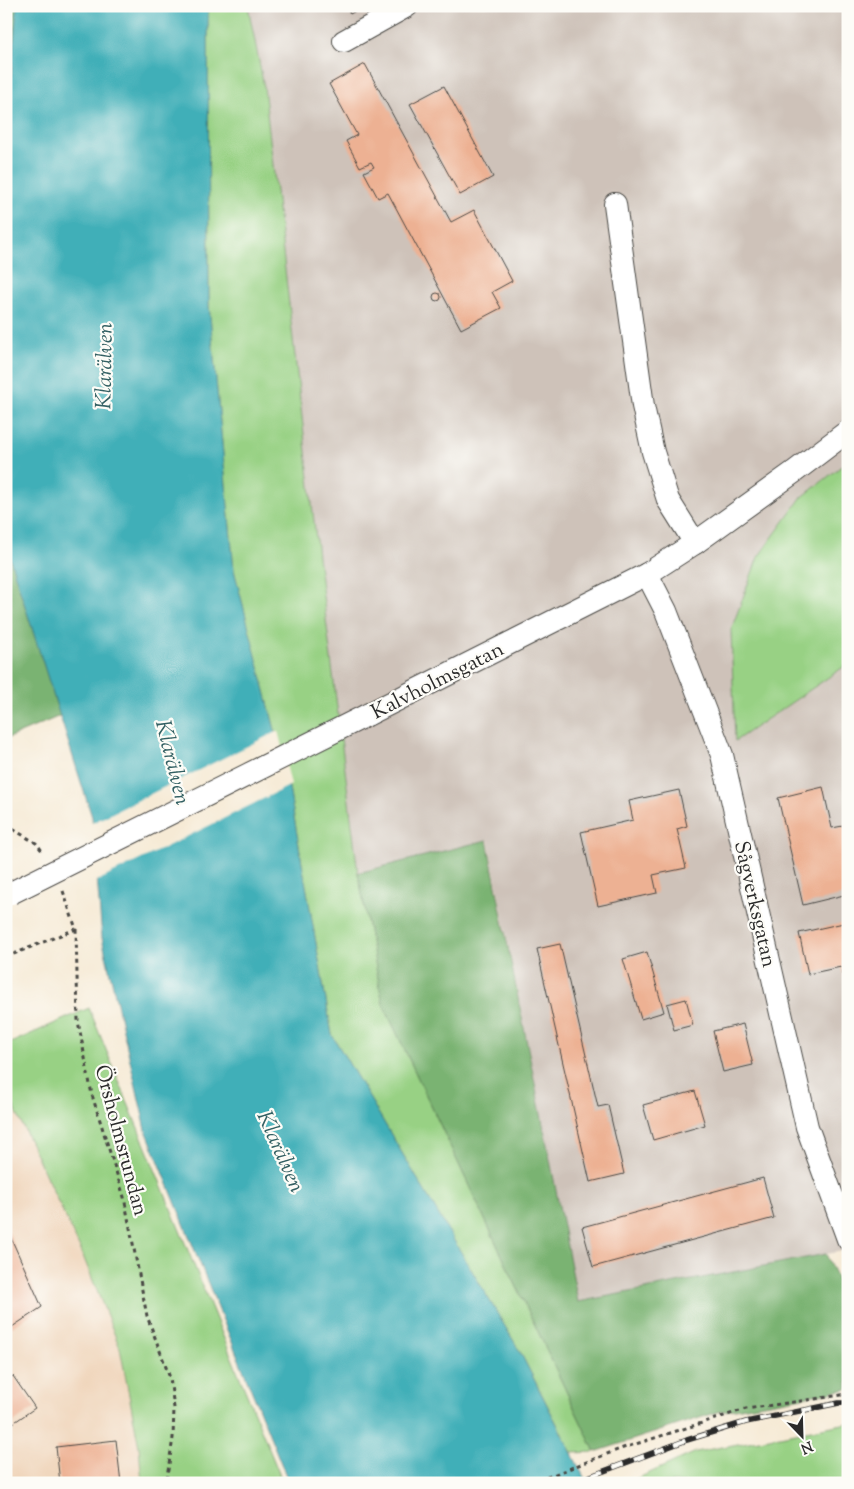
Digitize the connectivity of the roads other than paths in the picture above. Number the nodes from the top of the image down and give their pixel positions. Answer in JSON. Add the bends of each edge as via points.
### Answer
{"nodes":[{"id":1,"x":407,"y":6,"type":"edge"},
{"id":2,"x":344,"y":40,"type":"dead end"},
{"id":3,"x":614,"y":204,"type":"dead end"},
{"id":4,"x":848,"y":431,"type":"edge"},
{"id":5,"x":695,"y":543,"type":"junction"},
{"id":6,"x":647,"y":574,"type":"junction"},
{"id":7,"x":9,"y":894,"type":"edge"},
{"id":8,"x":848,"y":1239,"type":"edge"}],
"edges":[{"from":1,"to":2,"type":"street"},
{"from":3,"to":5,"type":"street","via":[[643,406],[653,452],[668,500]]},
{"from":4,"to":5,"type":"street","name":"Kalvholmsgatan"},
{"from":5,"to":6,"type":"street","name":"Kalvholmsgatan"},
{"from":6,"to":7,"type":"street","name":"Kalvholmsgatan","bridge":true},
{"from":6,"to":8,"type":"street","name":"Sågverksgatan","via":[[666,611],[722,755],[807,1127]]}]}
